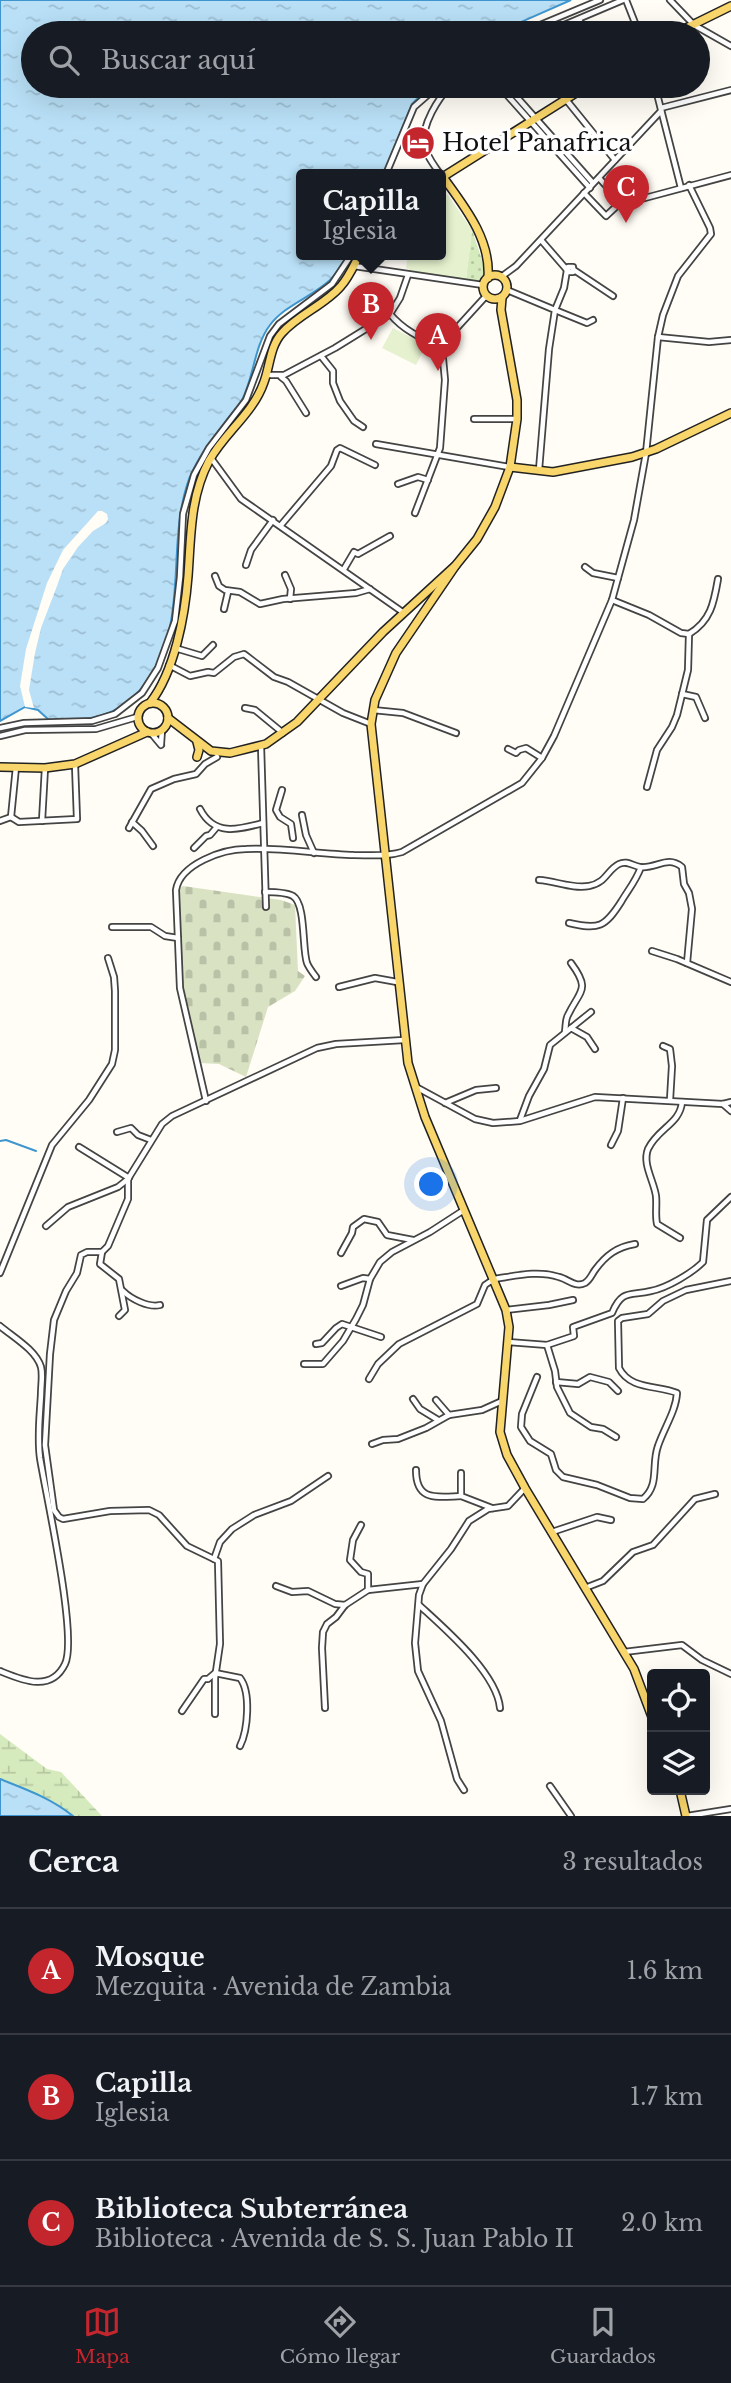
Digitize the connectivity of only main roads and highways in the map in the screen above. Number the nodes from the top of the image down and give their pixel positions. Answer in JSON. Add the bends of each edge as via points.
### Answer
{"nodes":[{"id":1,"x":731,"y":6,"type":"edge"},
{"id":2,"x":702,"y":21,"type":"edge"},
{"id":3,"x":567,"y":98,"type":"edge"},
{"id":4,"x":446,"y":173,"type":"edge"},
{"id":5,"x":446,"y":183,"type":"edge"},
{"id":6,"x":357,"y":260,"type":"edge"},
{"id":7,"x":498,"y":278,"type":"junction"},
{"id":8,"x":501,"y":295,"type":"junction"},
{"id":9,"x":731,"y":413,"type":"edge"},
{"id":10,"x":510,"y":467,"type":"junction"},
{"id":11,"x":456,"y":565,"type":"junction"},
{"id":12,"x":411,"y":607,"type":"junction"},
{"id":13,"x":421,"y":616,"type":"junction"},
{"id":14,"x":162,"y":683,"type":"junction"},
{"id":15,"x":150,"y":703,"type":"junction"},
{"id":16,"x":161,"y":705,"type":"junction"},
{"id":17,"x":168,"y":718,"type":"junction"},
{"id":18,"x":138,"y":721,"type":"junction"},
{"id":19,"x":163,"y":730,"type":"junction"},
{"id":20,"x":185,"y":731,"type":"junction"},
{"id":21,"x":149,"y":733,"type":"junction"},
{"id":22,"x":197,"y":741,"type":"junction"},
{"id":23,"x":125,"y":742,"type":"junction"},
{"id":24,"x":197,"y":757,"type":"dead end"},
{"id":25,"x":0,"y":767,"type":"edge"},
{"id":26,"x":647,"y":1704,"type":"edge"},
{"id":27,"x":681,"y":1795,"type":"edge"},
{"id":28,"x":686,"y":1816,"type":"edge"}],
"edges":[{"from":1,"to":2,"type":"main road"},
{"from":3,"to":4,"type":"main road"},
{"from":5,"to":7,"type":"main road","via":[[474,223]]},
{"from":6,"to":14,"type":"main road","via":[[341,287],[282,333],[255,404],[211,458],[195,500],[183,620]]},
{"from":7,"to":8,"type":"main road"},
{"from":7,"to":8,"type":"main road","via":[[483,285]]},
{"from":8,"to":10,"type":"main road","via":[[517,400]]},
{"from":9,"to":10,"type":"main road","via":[[646,453],[573,470]]},
{"from":10,"to":11,"type":"main road","via":[[485,527]]},
{"from":11,"to":12,"type":"main road"},
{"from":11,"to":13,"type":"main road"},
{"from":12,"to":13,"type":"main road"},
{"from":12,"to":22,"type":"main road","via":[[283,733],[261,746],[230,753],[208,750]]},
{"from":13,"to":26,"type":"main road","via":[[396,653],[371,723],[397,982],[413,1085],[506,1310],[509,1327],[502,1443],[634,1669]]},
{"from":14,"to":15,"type":"main road"},
{"from":14,"to":16,"type":"main road"},
{"from":15,"to":16,"type":"main road"},
{"from":15,"to":18,"type":"main road","via":[[142,707]]},
{"from":16,"to":17,"type":"main road"},
{"from":17,"to":19,"type":"main road"},
{"from":17,"to":20,"type":"main road"},
{"from":18,"to":21,"type":"main road"},
{"from":18,"to":23,"type":"main road"},
{"from":19,"to":20,"type":"main road"},
{"from":19,"to":21,"type":"main road"},
{"from":20,"to":22,"type":"main road"},
{"from":21,"to":23,"type":"main road"},
{"from":22,"to":24,"type":"main road"},
{"from":23,"to":25,"type":"main road","via":[[75,764]]},
{"from":27,"to":28,"type":"main road"}]}
